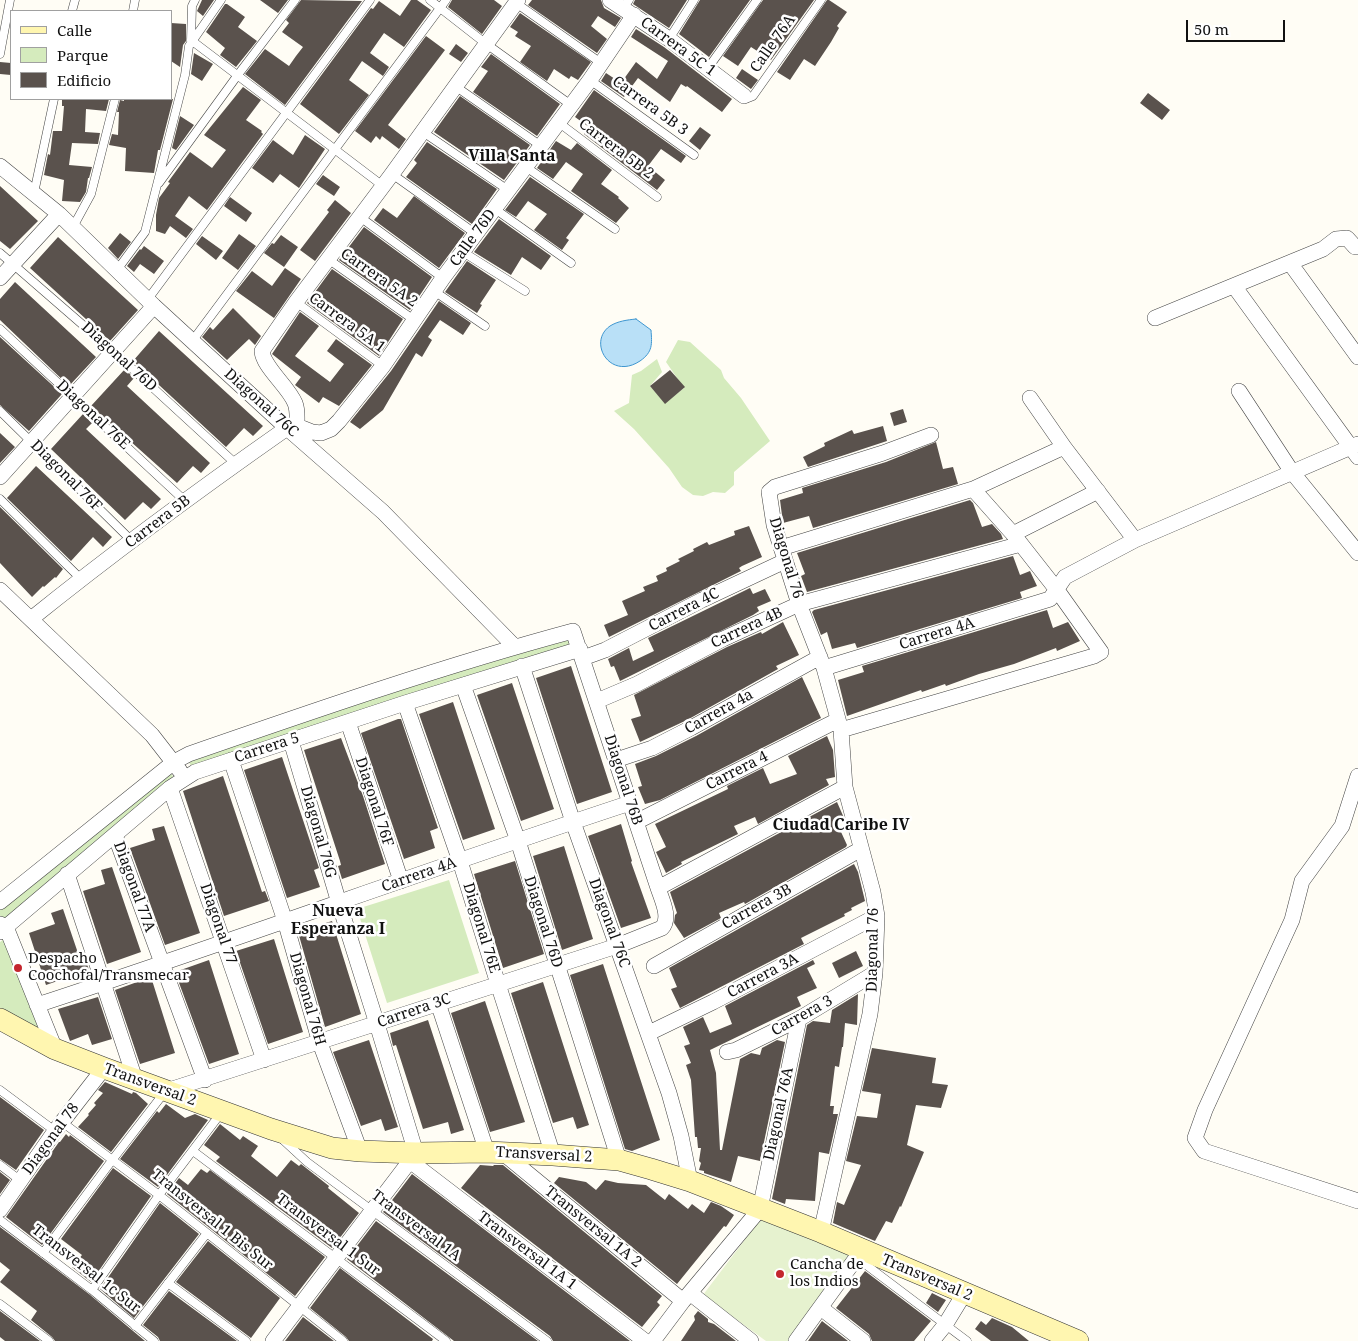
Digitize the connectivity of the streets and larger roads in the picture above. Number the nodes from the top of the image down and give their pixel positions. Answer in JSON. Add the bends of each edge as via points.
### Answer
{"nodes":[{"id":1,"x":610,"y":0,"type":"edge"},
{"id":2,"x":517,"y":1,"type":"edge"},
{"id":3,"x":629,"y":8,"type":"edge"},
{"id":4,"x":744,"y":96,"type":"road end"},
{"id":5,"x":0,"y":166,"type":"edge"},
{"id":6,"x":59,"y":214,"type":"junction"},
{"id":7,"x":1357,"y":248,"type":"edge"},
{"id":8,"x":1290,"y":263,"type":"junction"},
{"id":9,"x":0,"y":278,"type":"edge"},
{"id":10,"x":1234,"y":286,"type":"junction"},
{"id":11,"x":151,"y":303,"type":"junction"},
{"id":12,"x":1155,"y":318,"type":"dead end"},
{"id":13,"x":1358,"y":357,"type":"edge"},
{"id":14,"x":1239,"y":391,"type":"dead end"},
{"id":15,"x":1030,"y":398,"type":"dead end"},
{"id":16,"x":294,"y":430,"type":"junction"},
{"id":17,"x":932,"y":435,"type":"dead end"},
{"id":18,"x":1064,"y":447,"type":"junction"},
{"id":19,"x":1355,"y":449,"type":"edge"},
{"id":20,"x":1292,"y":472,"type":"junction"},
{"id":21,"x":0,"y":477,"type":"edge"},
{"id":22,"x":973,"y":489,"type":"junction"},
{"id":23,"x":1098,"y":491,"type":"junction"},
{"id":24,"x":1017,"y":539,"type":"junction"},
{"id":25,"x":1135,"y":540,"type":"junction"},
{"id":26,"x":1358,"y":553,"type":"edge"},
{"id":27,"x":783,"y":554,"type":"junction"},
{"id":28,"x":0,"y":590,"type":"edge"},
{"id":29,"x":1054,"y":595,"type":"junction"},
{"id":30,"x":799,"y":604,"type":"junction"},
{"id":31,"x":31,"y":619,"type":"junction"},
{"id":32,"x":573,"y":631,"type":"joint"},
{"id":33,"x":515,"y":647,"type":"junction"},
{"id":34,"x":582,"y":654,"type":"junction"},
{"id":35,"x":822,"y":663,"type":"junction"},
{"id":36,"x":522,"y":666,"type":"junction"},
{"id":37,"x":463,"y":685,"type":"junction"},
{"id":38,"x":597,"y":701,"type":"junction"},
{"id":39,"x":406,"y":703,"type":"junction"},
{"id":40,"x":348,"y":722,"type":"junction"},
{"id":41,"x":840,"y":725,"type":"junction"},
{"id":42,"x":291,"y":741,"type":"junction"},
{"id":43,"x":231,"y":760,"type":"junction"},
{"id":44,"x":616,"y":760,"type":"junction"},
{"id":45,"x":174,"y":762,"type":"junction"},
{"id":46,"x":1358,"y":776,"type":"edge"},
{"id":47,"x":184,"y":779,"type":"junction"},
{"id":48,"x":845,"y":787,"type":"junction"},
{"id":49,"x":170,"y":788,"type":"junction"},
{"id":50,"x":630,"y":804,"type":"junction"},
{"id":51,"x":573,"y":822,"type":"junction"},
{"id":52,"x":636,"y":822,"type":"junction"},
{"id":53,"x":115,"y":835,"type":"junction"},
{"id":54,"x":518,"y":841,"type":"junction"},
{"id":55,"x":861,"y":849,"type":"junction"},
{"id":56,"x":460,"y":861,"type":"junction"},
{"id":57,"x":67,"y":874,"type":"junction"},
{"id":58,"x":400,"y":881,"type":"junction"},
{"id":59,"x":658,"y":888,"type":"junction"},
{"id":60,"x":0,"y":902,"type":"edge"},
{"id":61,"x":339,"y":903,"type":"junction"},
{"id":62,"x":877,"y":916,"type":"junction"},
{"id":63,"x":285,"y":921,"type":"junction"},
{"id":64,"x":2,"y":928,"type":"edge"},
{"id":65,"x":662,"y":928,"type":"joint"},
{"id":66,"x":224,"y":942,"type":"junction"},
{"id":67,"x":617,"y":946,"type":"junction"},
{"id":68,"x":162,"y":964,"type":"junction"},
{"id":69,"x":557,"y":964,"type":"junction"},
{"id":70,"x":654,"y":966,"type":"dead end"},
{"id":71,"x":875,"y":973,"type":"junction"},
{"id":72,"x":102,"y":984,"type":"junction"},
{"id":73,"x":498,"y":984,"type":"junction"},
{"id":74,"x":438,"y":1003,"type":"junction"},
{"id":75,"x":37,"y":1005,"type":"junction"},
{"id":76,"x":1,"y":1020,"type":"edge"},
{"id":77,"x":799,"y":1020,"type":"junction"},
{"id":78,"x":377,"y":1024,"type":"junction"},
{"id":79,"x":648,"y":1033,"type":"junction"},
{"id":80,"x":320,"y":1043,"type":"junction"},
{"id":81,"x":56,"y":1049,"type":"junction"},
{"id":82,"x":727,"y":1052,"type":"dead end"},
{"id":83,"x":264,"y":1060,"type":"junction"},
{"id":84,"x":104,"y":1068,"type":"junction"},
{"id":85,"x":135,"y":1080,"type":"junction"},
{"id":86,"x":205,"y":1080,"type":"junction"},
{"id":87,"x":166,"y":1091,"type":"junction"},
{"id":88,"x":360,"y":1151,"type":"junction"},
{"id":89,"x":495,"y":1152,"type":"junction"},
{"id":90,"x":553,"y":1155,"type":"junction"},
{"id":91,"x":413,"y":1157,"type":"junction"},
{"id":92,"x":619,"y":1160,"type":"junction"},
{"id":93,"x":690,"y":1180,"type":"junction"},
{"id":94,"x":1358,"y":1201,"type":"edge"},
{"id":95,"x":760,"y":1209,"type":"junction"},
{"id":96,"x":0,"y":1210,"type":"edge"},
{"id":97,"x":821,"y":1232,"type":"junction"},
{"id":98,"x":860,"y":1254,"type":"junction"},
{"id":99,"x":964,"y":1294,"type":"junction"},
{"id":100,"x":686,"y":1297,"type":"junction"},
{"id":101,"x":821,"y":1308,"type":"junction"},
{"id":102,"x":273,"y":1341,"type":"edge"},
{"id":103,"x":645,"y":1341,"type":"edge"},
{"id":104,"x":652,"y":1341,"type":"edge"},
{"id":105,"x":751,"y":1341,"type":"edge"},
{"id":106,"x":796,"y":1341,"type":"edge"},
{"id":107,"x":863,"y":1341,"type":"edge"},
{"id":108,"x":932,"y":1341,"type":"edge"},
{"id":109,"x":1078,"y":1341,"type":"edge"}],
"edges":[{"from":1,"to":3,"type":"street","name":"Carrera 5C 1"},
{"from":2,"to":16,"type":"street","via":[[262,350],[265,362],[294,401],[298,411]]},
{"from":3,"to":4,"type":"street","name":"Carrera 5C 1"},
{"from":3,"to":16,"type":"street","name":"Calle 76D","via":[[590,80],[443,278],[383,366],[331,429],[321,434]]},
{"from":5,"to":6,"type":"street","name":"Diagonal 76C"},
{"from":6,"to":9,"type":"street"},
{"from":6,"to":11,"type":"street","name":"Diagonal 76C"},
{"from":7,"to":8,"type":"street","via":[[1347,238],[1336,239],[1323,249]]},
{"from":8,"to":10,"type":"street"},
{"from":8,"to":13,"type":"street"},
{"from":10,"to":12,"type":"street"},
{"from":10,"to":19,"type":"street"},
{"from":11,"to":16,"type":"street","name":"Diagonal 76C"},
{"from":11,"to":21,"type":"street","via":[[114,352]]},
{"from":14,"to":20,"type":"street"},
{"from":15,"to":18,"type":"street"},
{"from":16,"to":31,"type":"street","name":"Carrera 5B","via":[[236,464],[81,578]]},
{"from":16,"to":33,"type":"street","name":"Diagonal 76C","via":[[383,512]]},
{"from":17,"to":27,"type":"street","name":"Diagonal 76","via":[[775,487],[769,497]]},
{"from":18,"to":22,"type":"street","name":"Carrera 4C"},
{"from":18,"to":23,"type":"street"},
{"from":19,"to":20,"type":"street"},
{"from":20,"to":25,"type":"street"},
{"from":20,"to":26,"type":"street"},
{"from":22,"to":24,"type":"street"},
{"from":22,"to":27,"type":"street","name":"Carrera 4C"},
{"from":23,"to":24,"type":"street","name":"Carrera 4B"},
{"from":23,"to":25,"type":"street"},
{"from":24,"to":29,"type":"street"},
{"from":24,"to":30,"type":"street","name":"Carrera 4B"},
{"from":25,"to":29,"type":"street","via":[[1065,577]]},
{"from":27,"to":30,"type":"street","name":"Diagonal 76"},
{"from":27,"to":34,"type":"street","name":"Carrera 4C","via":[[604,650]]},
{"from":28,"to":31,"type":"street"},
{"from":29,"to":35,"type":"street","name":"Carrera 4A"},
{"from":29,"to":41,"type":"street","name":"Carrera 4","via":[[1101,652],[1045,672]]},
{"from":30,"to":35,"type":"street","name":"Diagonal 76"},
{"from":30,"to":38,"type":"street","name":"Carrera 4B"},
{"from":31,"to":45,"type":"street","via":[[152,735]]},
{"from":32,"to":33,"type":"street","name":"Carrera 5"},
{"from":32,"to":34,"type":"street","name":"Diagonal 76B"},
{"from":33,"to":45,"type":"street","name":"Carrera 5","via":[[325,707],[188,754]]},
{"from":34,"to":36,"type":"street","name":"Carrera 5"},
{"from":34,"to":38,"type":"street","name":"Diagonal 76B"},
{"from":35,"to":41,"type":"street","name":"Diagonal 76"},
{"from":35,"to":44,"type":"street","name":"Carrera 4a","via":[[652,748]]},
{"from":36,"to":37,"type":"street","name":"Carrera 5"},
{"from":36,"to":51,"type":"street","name":"Diagonal 76C"},
{"from":37,"to":39,"type":"street","name":"Carrera 5"},
{"from":37,"to":54,"type":"street","name":"Diagonal 76D"},
{"from":38,"to":44,"type":"street","name":"Diagonal 76B"},
{"from":39,"to":40,"type":"street","name":"Carrera 5"},
{"from":39,"to":56,"type":"street","name":"Diagonal 76E"},
{"from":40,"to":42,"type":"street","name":"Carrera 5"},
{"from":40,"to":58,"type":"street","name":"Diagonal 76F"},
{"from":41,"to":48,"type":"street","name":"Diagonal 76"},
{"from":41,"to":52,"type":"street","name":"Carrera 4"},
{"from":42,"to":43,"type":"street","name":"Carrera 5"},
{"from":42,"to":61,"type":"street","name":"Diagonal 76G"},
{"from":43,"to":47,"type":"street","name":"Carrera 5"},
{"from":43,"to":63,"type":"street","name":"Diagonal 76H"},
{"from":44,"to":50,"type":"street","name":"Diagonal 76B"},
{"from":45,"to":47,"type":"street"},
{"from":45,"to":60,"type":"street","name":"Carrera 5"},
{"from":46,"to":94,"type":"street","via":[[1342,826],[1302,881],[1292,920],[1194,1138],[1204,1151]]},
{"from":47,"to":49,"type":"street","name":"Carrera 5"},
{"from":48,"to":55,"type":"street","name":"Diagonal 76"},
{"from":48,"to":59,"type":"street"},
{"from":49,"to":53,"type":"street","name":"Carrera 5"},
{"from":49,"to":66,"type":"street","name":"Diagonal 77"},
{"from":50,"to":51,"type":"street","name":"Carrera 4A"},
{"from":50,"to":52,"type":"street","name":"Diagonal 76B"},
{"from":51,"to":54,"type":"street","name":"Carrera 4A"},
{"from":51,"to":67,"type":"street","name":"Diagonal 76C"},
{"from":52,"to":59,"type":"street","name":"Diagonal 76B"},
{"from":53,"to":57,"type":"street","name":"Carrera 5"},
{"from":53,"to":68,"type":"street","name":"Diagonal 77A"},
{"from":54,"to":56,"type":"street","name":"Carrera 4A"},
{"from":54,"to":69,"type":"street","name":"Diagonal 76D"},
{"from":55,"to":62,"type":"street","name":"Diagonal 76"},
{"from":55,"to":70,"type":"street","name":"Carrera 3B"},
{"from":56,"to":58,"type":"street","name":"Carrera 4A"},
{"from":56,"to":73,"type":"street","name":"Diagonal 76E"},
{"from":57,"to":64,"type":"street","name":"Carrera 5"},
{"from":57,"to":72,"type":"street"},
{"from":58,"to":61,"type":"street","name":"Carrera 4A"},
{"from":59,"to":65,"type":"street","name":"Diagonal 76B","via":[[666,915]]},
{"from":61,"to":63,"type":"street","name":"Carrera 4A"},
{"from":61,"to":78,"type":"street","name":"Diagonal 76G"},
{"from":62,"to":71,"type":"street","name":"Diagonal 76"},
{"from":62,"to":79,"type":"street","name":"Carrera 3A"},
{"from":63,"to":66,"type":"street","name":"Carrera 4A"},
{"from":63,"to":80,"type":"street","name":"Diagonal 76H"},
{"from":64,"to":75,"type":"street"},
{"from":65,"to":67,"type":"street","name":"Carrera 3C"},
{"from":66,"to":68,"type":"street","name":"Carrera 4A"},
{"from":66,"to":83,"type":"street","name":"Diagonal 77"},
{"from":67,"to":69,"type":"street","name":"Carrera 3C"},
{"from":67,"to":79,"type":"street","name":"Diagonal 76C"},
{"from":68,"to":72,"type":"street","name":"Carrera 4A"},
{"from":68,"to":86,"type":"street","name":"Diagonal 77A"},
{"from":69,"to":73,"type":"street","name":"Carrera 3C"},
{"from":69,"to":92,"type":"street","name":"Diagonal 76D"},
{"from":71,"to":77,"type":"street","name":"Carrera 3"},
{"from":71,"to":97,"type":"street","name":"Diagonal 76","via":[[870,1014]]},
{"from":72,"to":75,"type":"street","name":"Carrera 4A"},
{"from":72,"to":85,"type":"street"},
{"from":73,"to":74,"type":"street","name":"Carrera 3C"},
{"from":73,"to":90,"type":"street","name":"Diagonal 76E"},
{"from":74,"to":78,"type":"street","name":"Carrera 3C"},
{"from":74,"to":89,"type":"street"},
{"from":75,"to":81,"type":"street"},
{"from":76,"to":81,"type":"street","name":"Transversal 2"},
{"from":77,"to":82,"type":"street","name":"Carrera 3"},
{"from":77,"to":95,"type":"street","name":"Diagonal 76A"},
{"from":78,"to":80,"type":"street","name":"Carrera 3C"},
{"from":78,"to":91,"type":"street","name":"Diagonal 76G"},
{"from":79,"to":93,"type":"street","name":"Diagonal 76C","via":[[676,1119]]},
{"from":80,"to":83,"type":"street","name":"Carrera 3C"},
{"from":80,"to":88,"type":"street","name":"Diagonal 76H"},
{"from":81,"to":84,"type":"street","name":"Transversal 2"},
{"from":83,"to":86,"type":"street","name":"Carrera 3C"},
{"from":84,"to":85,"type":"street","name":"Transversal 2"},
{"from":84,"to":96,"type":"street","name":"Diagonal 78"},
{"from":85,"to":87,"type":"street","name":"Transversal 2"},
{"from":86,"to":87,"type":"street","name":"Carrera 3C"},
{"from":87,"to":88,"type":"street","name":"Transversal 2","via":[[319,1144]]},
{"from":88,"to":91,"type":"street","name":"Transversal 2"},
{"from":89,"to":90,"type":"street","name":"Transversal 2"},
{"from":89,"to":91,"type":"street","name":"Transversal 2"},
{"from":89,"to":100,"type":"street","name":"Transversal 1A 2"},
{"from":90,"to":92,"type":"street","name":"Transversal 2"},
{"from":91,"to":102,"type":"street"},
{"from":91,"to":103,"type":"street","name":"Transversal 1A 1"},
{"from":92,"to":93,"type":"street","name":"Transversal 2"},
{"from":93,"to":95,"type":"street","name":"Transversal 2"},
{"from":95,"to":97,"type":"street","name":"Transversal 2"},
{"from":95,"to":100,"type":"street"},
{"from":97,"to":98,"type":"street","name":"Transversal 2"},
{"from":98,"to":99,"type":"street","name":"Transversal 2"},
{"from":98,"to":101,"type":"street"},
{"from":99,"to":108,"type":"street"},
{"from":99,"to":109,"type":"street","name":"Transversal 2"},
{"from":100,"to":104,"type":"street"},
{"from":100,"to":105,"type":"street","name":"Transversal 1A 2"},
{"from":101,"to":106,"type":"street"},
{"from":101,"to":107,"type":"street"}]}
